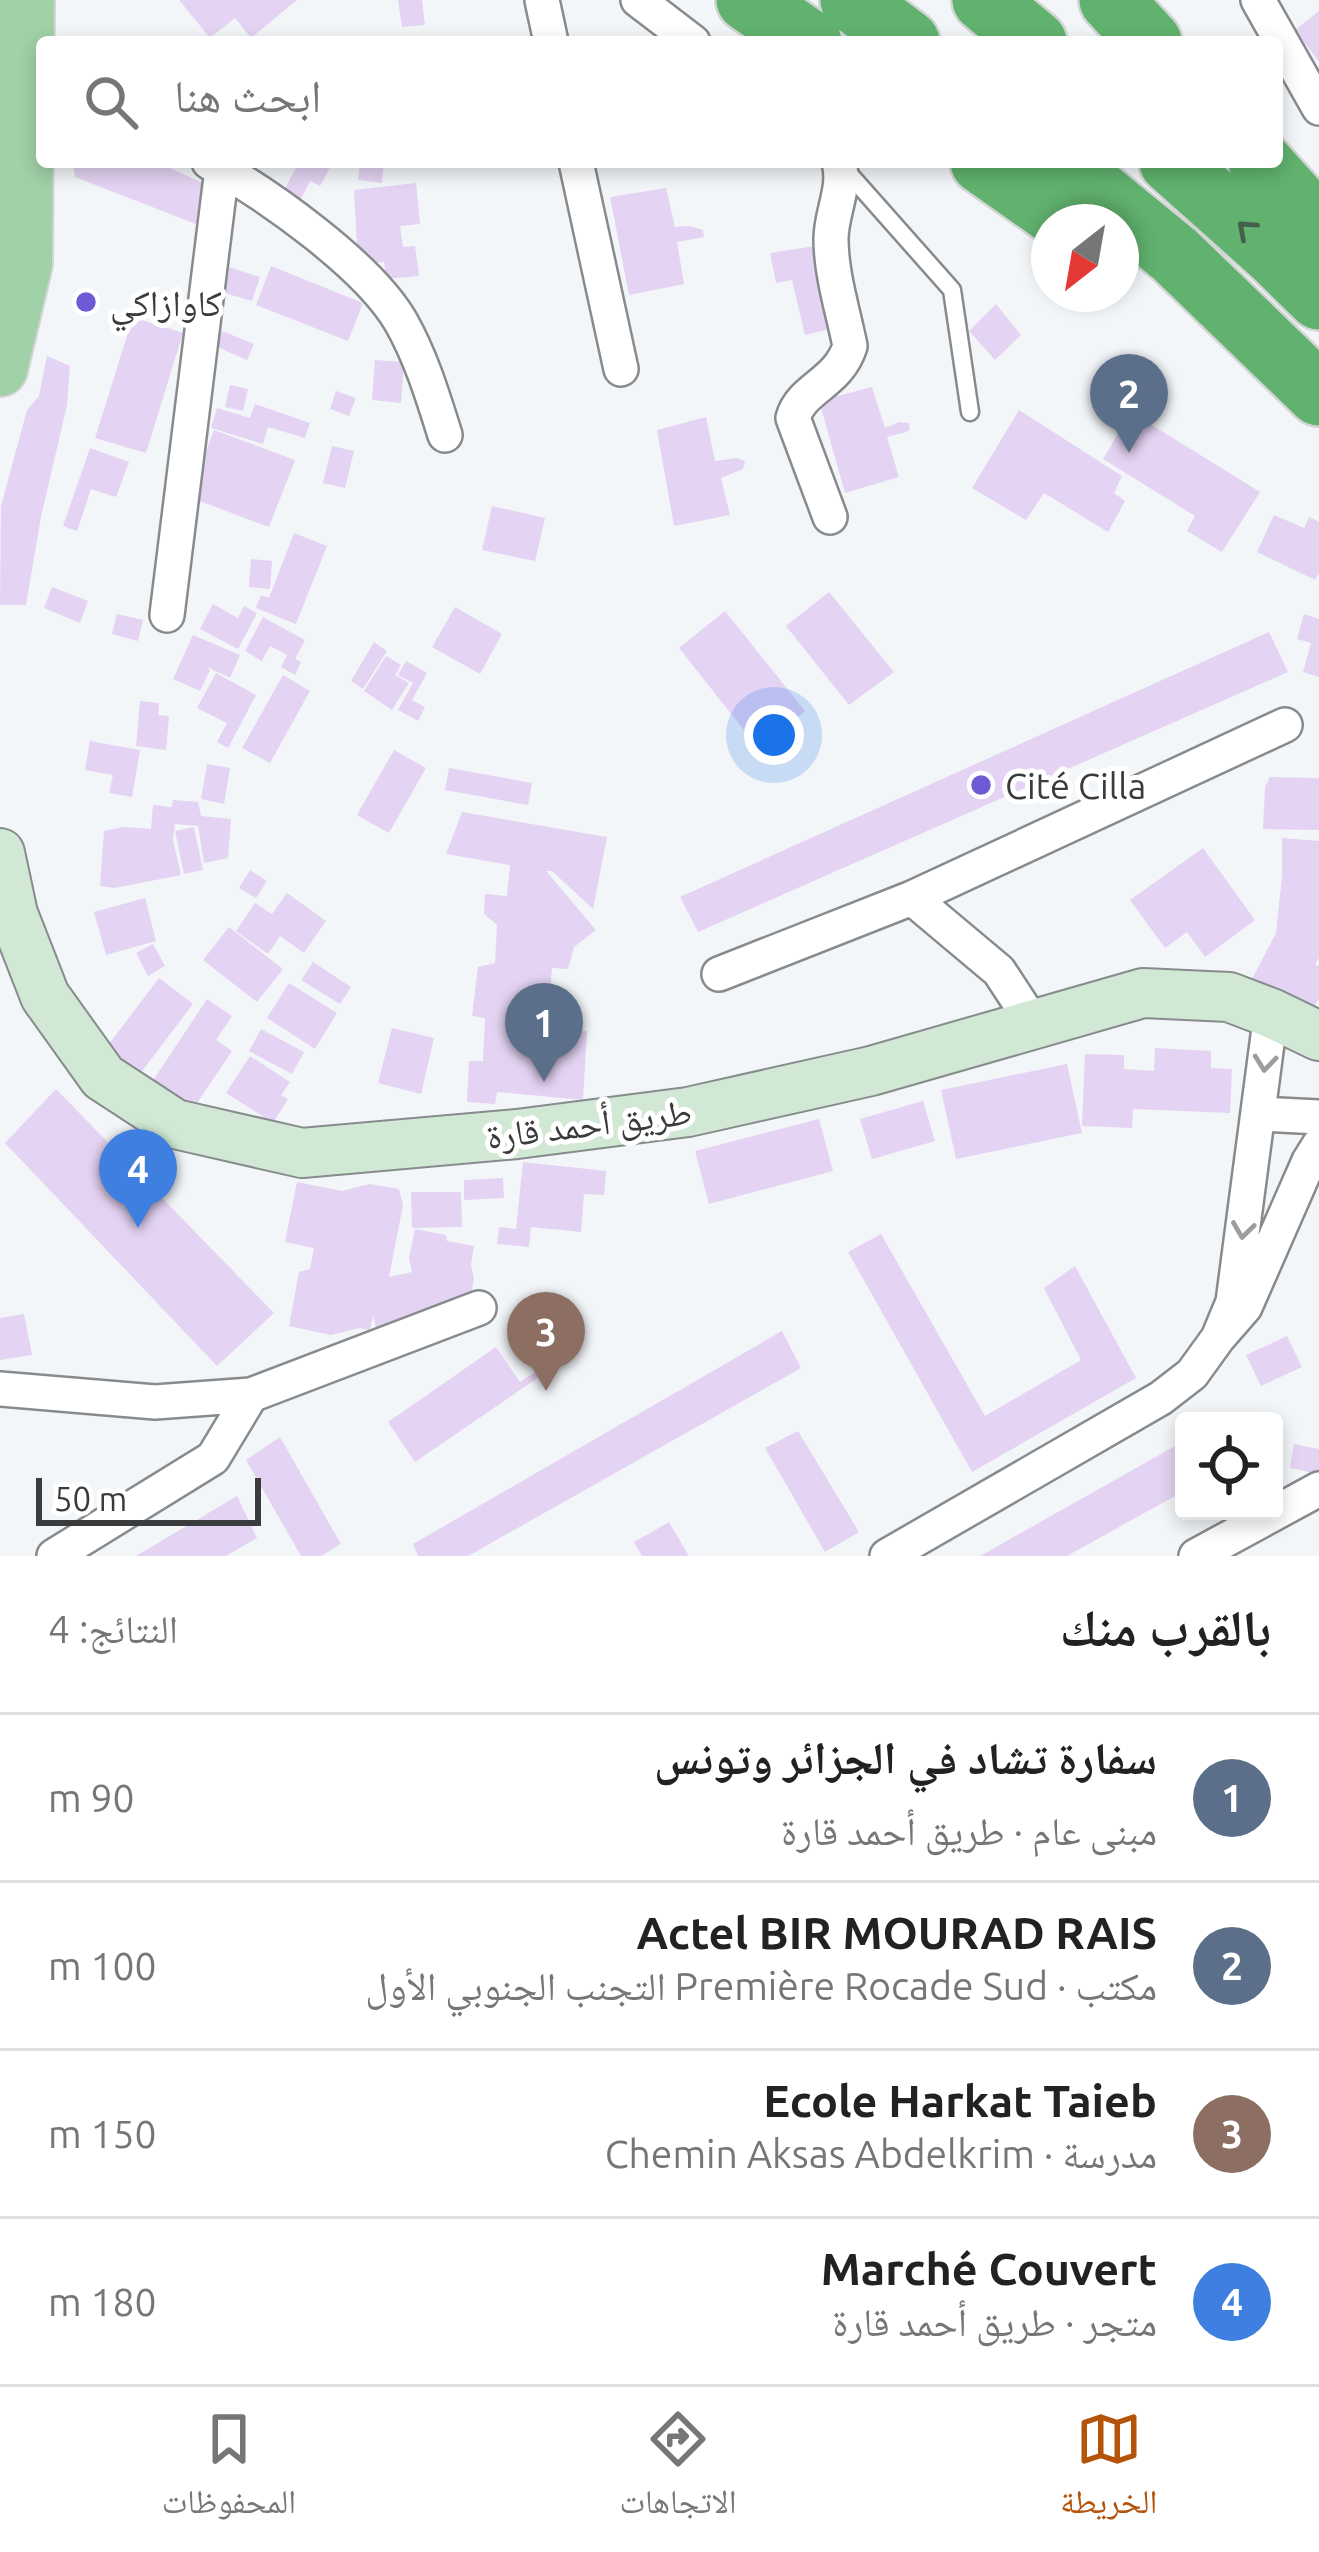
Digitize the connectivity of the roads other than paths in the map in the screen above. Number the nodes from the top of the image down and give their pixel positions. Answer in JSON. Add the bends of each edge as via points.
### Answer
{"nodes":[{"id":1,"x":542,"y":0,"type":"edge"},
{"id":2,"x":638,"y":0,"type":"edge"},
{"id":3,"x":748,"y":0,"type":"edge"},
{"id":4,"x":853,"y":0,"type":"edge"},
{"id":5,"x":984,"y":0,"type":"edge"},
{"id":6,"x":1111,"y":0,"type":"edge"},
{"id":7,"x":1258,"y":0,"type":"edge"},
{"id":8,"x":34,"y":6,"type":"edge"},
{"id":9,"x":549,"y":36,"type":"edge"},
{"id":10,"x":686,"y":36,"type":"edge"},
{"id":11,"x":801,"y":36,"type":"edge"},
{"id":12,"x":900,"y":36,"type":"edge"},
{"id":13,"x":1028,"y":36,"type":"edge"},
{"id":14,"x":1144,"y":36,"type":"edge"},
{"id":15,"x":1278,"y":36,"type":"edge"},
{"id":16,"x":1283,"y":44,"type":"edge"},
{"id":17,"x":35,"y":77,"type":"edge"},
{"id":18,"x":1319,"y":108,"type":"edge"},
{"id":19,"x":216,"y":168,"type":"edge"},
{"id":20,"x":220,"y":168,"type":"edge"},
{"id":21,"x":577,"y":168,"type":"edge"},
{"id":22,"x":840,"y":168,"type":"edge"},
{"id":23,"x":844,"y":168,"type":"edge"},
{"id":24,"x":990,"y":168,"type":"edge"},
{"id":25,"x":1068,"y":168,"type":"edge"},
{"id":26,"x":1178,"y":168,"type":"edge"},
{"id":27,"x":1265,"y":168,"type":"edge"},
{"id":28,"x":1042,"y":204,"type":"edge"},
{"id":29,"x":1319,"y":227,"type":"edge"},
{"id":30,"x":1139,"y":274,"type":"edge"},
{"id":31,"x":1319,"y":298,"type":"edge"},
{"id":32,"x":0,"y":369,"type":"edge"},
{"id":33,"x":621,"y":369,"type":"dead end"},
{"id":34,"x":1319,"y":394,"type":"edge"},
{"id":35,"x":970,"y":412,"type":"dead end"},
{"id":36,"x":1319,"y":415,"type":"edge"},
{"id":37,"x":445,"y":435,"type":"dead end"},
{"id":38,"x":830,"y":517,"type":"dead end"},
{"id":39,"x":167,"y":615,"type":"dead end"},
{"id":40,"x":1285,"y":725,"type":"dead end"},
{"id":41,"x":0,"y":853,"type":"edge"},
{"id":42,"x":912,"y":898,"type":"junction"},
{"id":43,"x":719,"y":974,"type":"dead end"},
{"id":44,"x":1271,"y":1012,"type":"junction"},
{"id":45,"x":1034,"y":1023,"type":"junction"},
{"id":46,"x":1319,"y":1036,"type":"edge"},
{"id":47,"x":1259,"y":1114,"type":"junction"},
{"id":48,"x":1319,"y":1117,"type":"edge"},
{"id":49,"x":1319,"y":1145,"type":"edge"},
{"id":50,"x":479,"y":1308,"type":"dead end"},
{"id":51,"x":1218,"y":1338,"type":"junction"},
{"id":52,"x":0,"y":1389,"type":"edge"},
{"id":53,"x":251,"y":1395,"type":"junction"},
{"id":54,"x":1319,"y":1489,"type":"edge"},
{"id":55,"x":54,"y":1556,"type":"edge"},
{"id":56,"x":887,"y":1556,"type":"edge"},
{"id":57,"x":1196,"y":1556,"type":"edge"}],
"edges":[{"from":1,"to":9,"type":"street"},
{"from":2,"to":10,"type":"street"},
{"from":3,"to":11,"type":"highway"},
{"from":4,"to":12,"type":"highway"},
{"from":5,"to":13,"type":"highway"},
{"from":6,"to":14,"type":"highway"},
{"from":7,"to":15,"type":"street"},
{"from":8,"to":17,"type":"main road"},
{"from":16,"to":18,"type":"street"},
{"from":17,"to":32,"type":"main road","via":[[25,262]]},
{"from":19,"to":39,"type":"street"},
{"from":20,"to":37,"type":"street","via":[[370,281],[400,321]]},
{"from":21,"to":33,"type":"street"},
{"from":22,"to":38,"type":"street","via":[[832,255],[850,346],[793,418]]},
{"from":23,"to":35,"type":"lane","via":[[952,290]]},
{"from":24,"to":28,"type":"highway"},
{"from":25,"to":34,"type":"highway","via":[[1175,255]]},
{"from":31,"to":26,"type":"highway","one_way":true},
{"from":27,"to":29,"type":"highway"},
{"from":30,"to":36,"type":"highway"},
{"from":40,"to":42,"type":"street"},
{"from":41,"to":45,"type":"street","name":"طريق أحمد قارة","via":[[45,996],[103,1077],[175,1124],[302,1153],[688,1112]]},
{"from":42,"to":43,"type":"street"},
{"from":42,"to":45,"type":"street","via":[[999,971]]},
{"from":44,"to":45,"type":"street","name":"طريق أحمد قارة","via":[[1229,997],[1144,993]]},
{"from":44,"to":46,"type":"street","name":"طريق أحمد قارة"},
{"from":44,"to":47,"type":"street","one_way":true},
{"from":47,"to":48,"type":"street"},
{"from":47,"to":51,"type":"street","one_way":true,"via":[[1233,1302]]},
{"from":49,"to":51,"type":"street","via":[[1245,1307]]},
{"from":50,"to":53,"type":"street"},
{"from":51,"to":56,"type":"street","via":[[1161,1398]]},
{"from":52,"to":53,"type":"street","via":[[155,1402]]},
{"from":53,"to":55,"type":"street","via":[[213,1458]]},
{"from":54,"to":57,"type":"street"}]}
